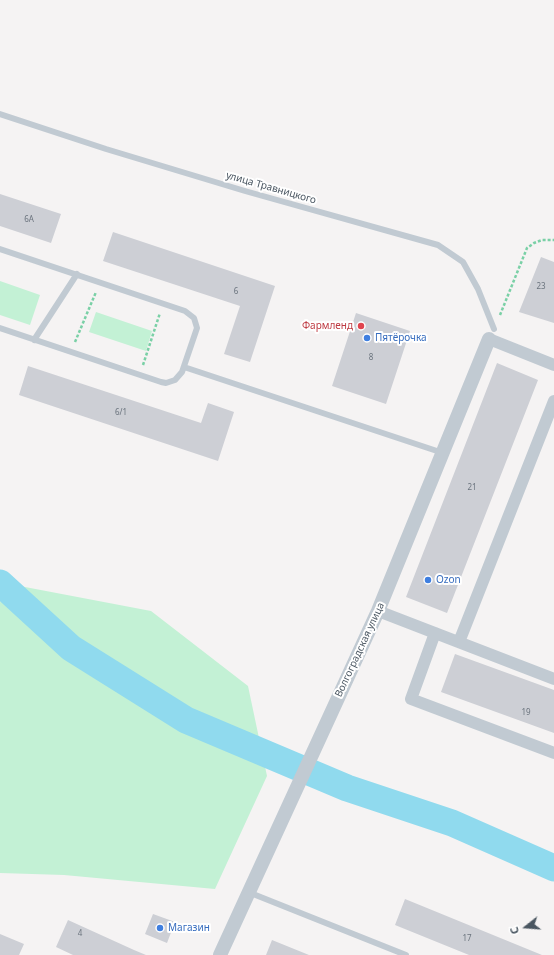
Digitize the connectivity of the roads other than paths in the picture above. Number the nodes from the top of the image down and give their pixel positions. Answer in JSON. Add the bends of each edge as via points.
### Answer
{"nodes":[{"id":1,"x":0,"y":114,"type":"edge"},
{"id":2,"x":0,"y":249,"type":"edge"},
{"id":3,"x":76,"y":274,"type":"junction"},
{"id":4,"x":0,"y":328,"type":"edge"},
{"id":5,"x":492,"y":334,"type":"junction"},
{"id":6,"x":34,"y":340,"type":"junction"},
{"id":7,"x":554,"y":365,"type":"edge"},
{"id":8,"x":184,"y":367,"type":"junction"},
{"id":9,"x":554,"y":401,"type":"edge"},
{"id":10,"x":443,"y":453,"type":"junction"},
{"id":11,"x":378,"y":611,"type":"junction"},
{"id":12,"x":435,"y":633,"type":"junction"},
{"id":13,"x":459,"y":642,"type":"junction"},
{"id":14,"x":554,"y":679,"type":"edge"},
{"id":15,"x":554,"y":753,"type":"edge"},
{"id":16,"x":248,"y":892,"type":"junction"},
{"id":17,"x":220,"y":955,"type":"edge"},
{"id":18,"x":406,"y":955,"type":"edge"}],
"edges":[{"from":1,"to":5,"type":"lane","name":"улица Травницкого","via":[[238,189],[438,245],[463,262],[478,289]]},
{"from":2,"to":3,"type":"lane"},
{"from":3,"to":6,"type":"lane"},
{"from":3,"to":8,"type":"lane","via":[[190,314],[197,328]]},
{"from":4,"to":6,"type":"lane"},
{"from":5,"to":7,"type":"street"},
{"from":5,"to":10,"type":"street","name":"Волгоградская улица"},
{"from":6,"to":8,"type":"lane","via":[[161,382],[170,382],[178,377]]},
{"from":8,"to":10,"type":"lane"},
{"from":9,"to":13,"type":"street"},
{"from":10,"to":11,"type":"street","name":"Волгоградская улица"},
{"from":11,"to":12,"type":"street"},
{"from":11,"to":16,"type":"street","name":"Волгоградская улица"},
{"from":12,"to":13,"type":"street"},
{"from":12,"to":15,"type":"street","via":[[411,699]]},
{"from":13,"to":14,"type":"street"},
{"from":16,"to":17,"type":"street","name":"Волгоградская улица"},
{"from":16,"to":18,"type":"lane"}]}
